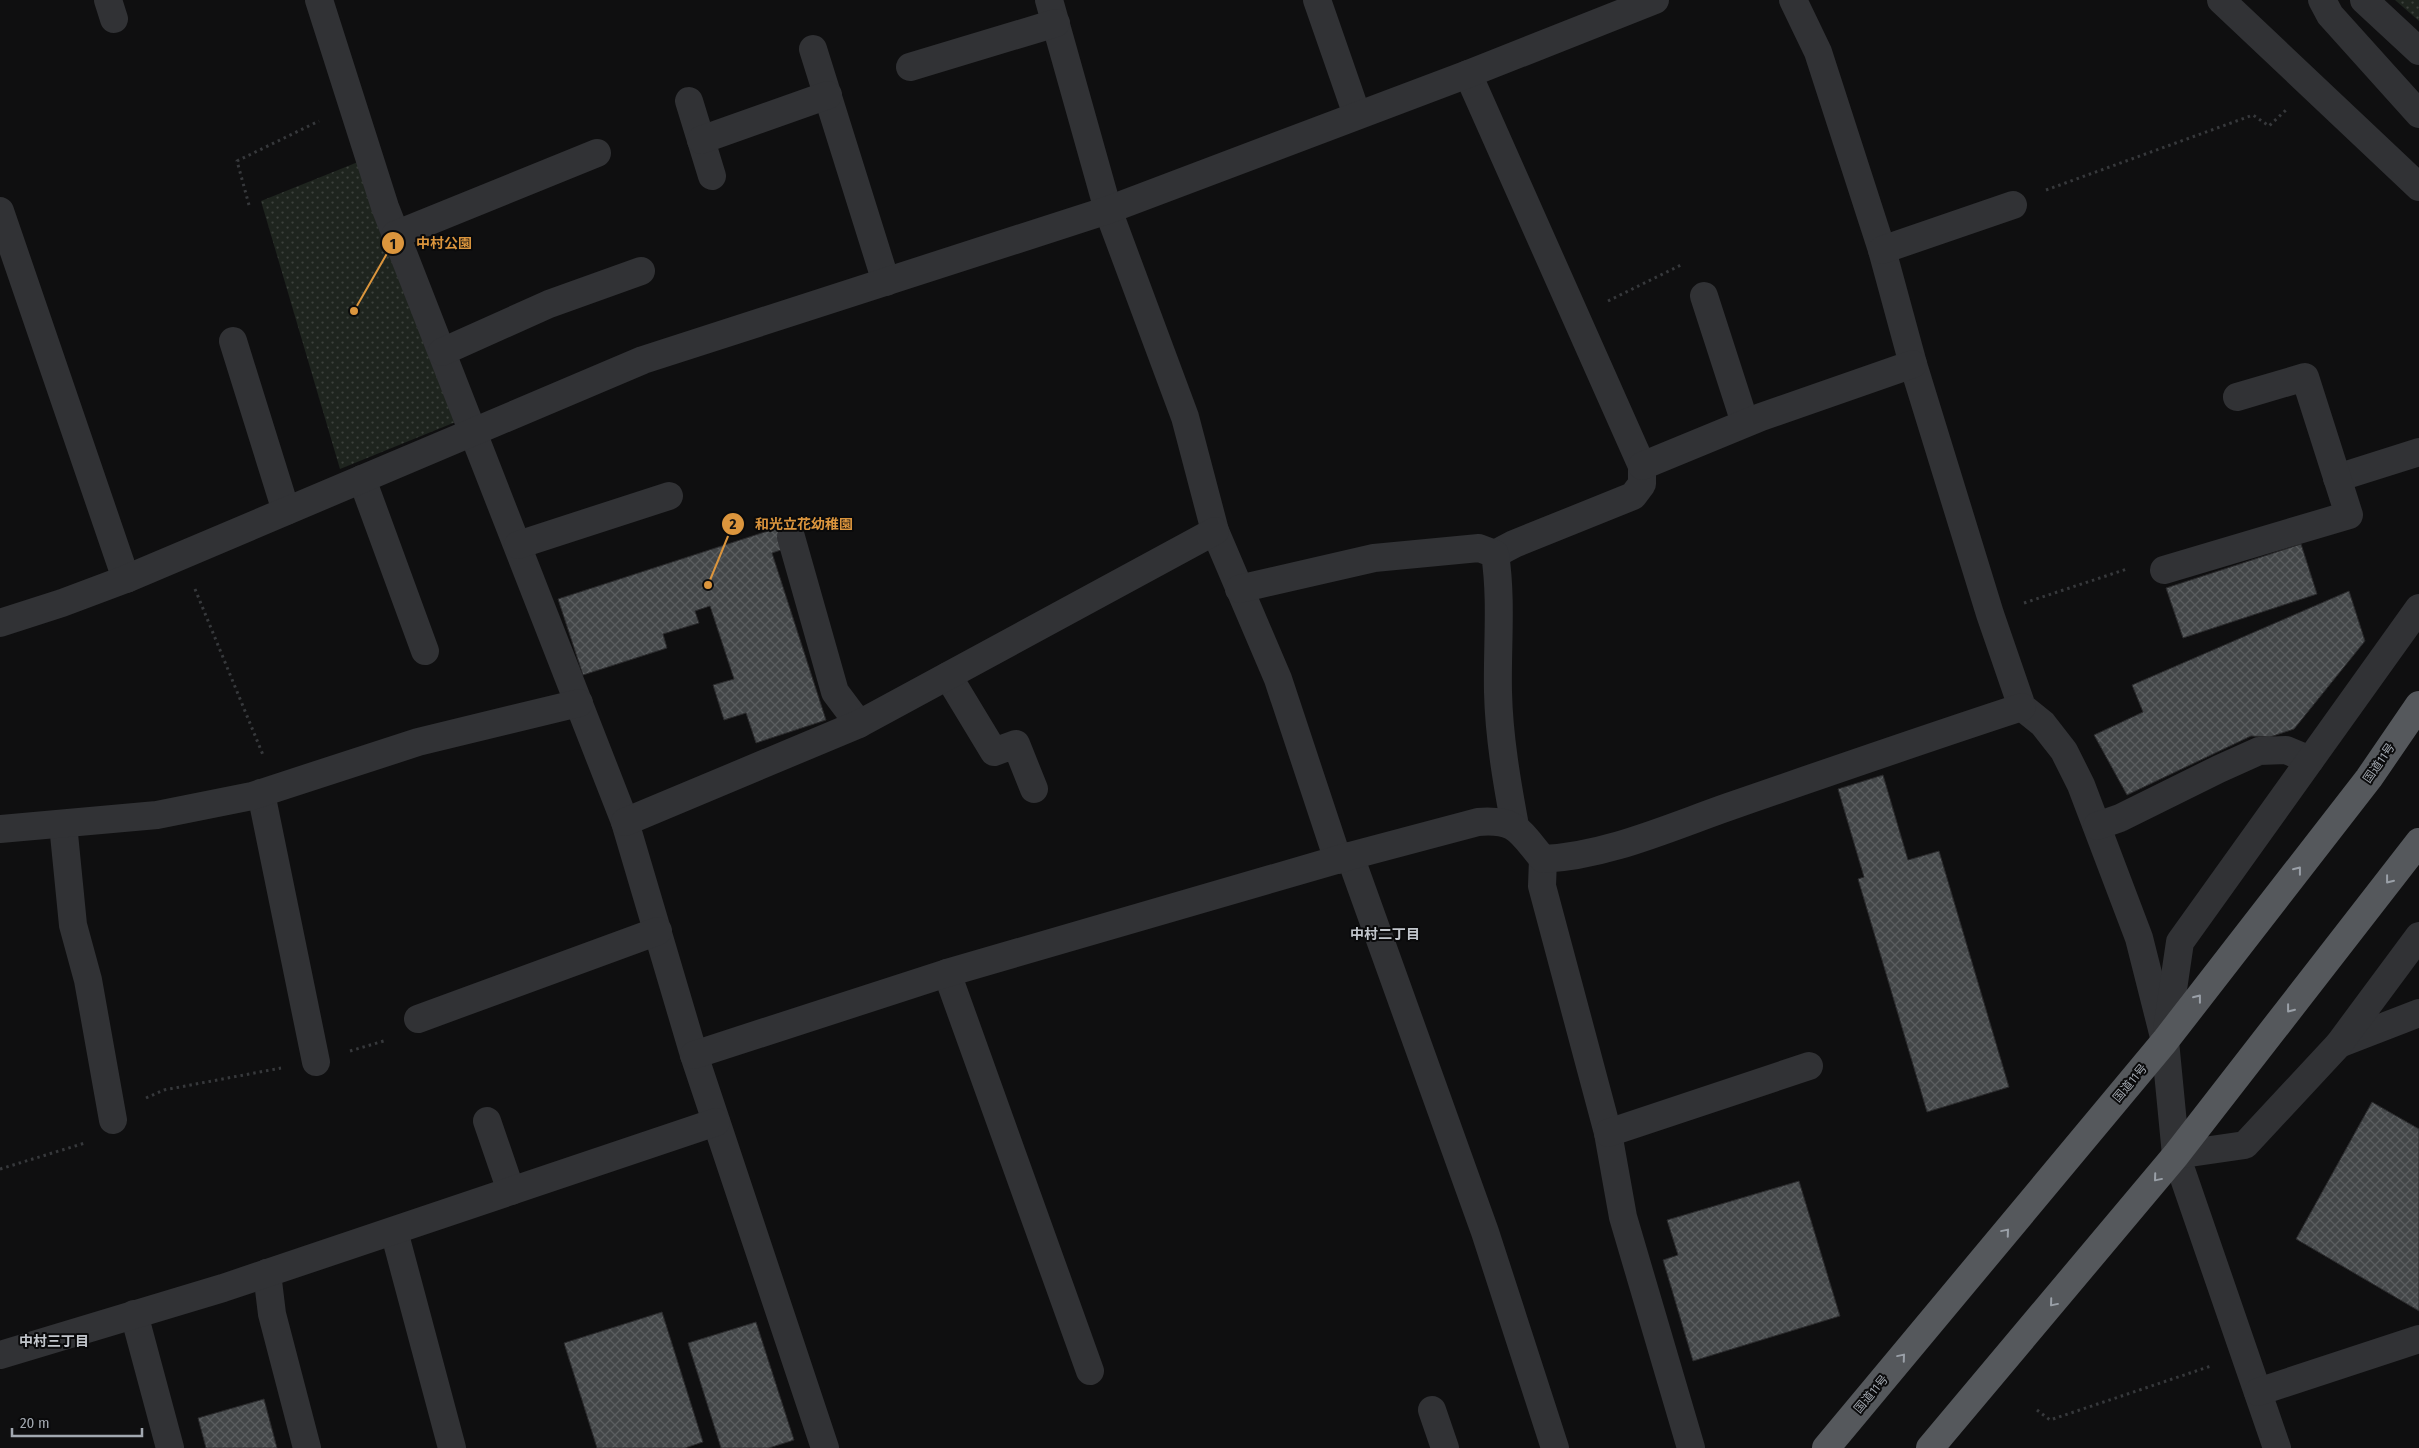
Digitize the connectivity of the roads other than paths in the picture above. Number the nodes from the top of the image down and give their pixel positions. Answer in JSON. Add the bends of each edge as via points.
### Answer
{"nodes":[{"id":1,"x":319,"y":0,"type":"edge"},
{"id":2,"x":1318,"y":0,"type":"edge"},
{"id":3,"x":1655,"y":0,"type":"edge"},
{"id":4,"x":1793,"y":0,"type":"edge"},
{"id":5,"x":2221,"y":0,"type":"edge"},
{"id":6,"x":2322,"y":0,"type":"edge"},
{"id":7,"x":2364,"y":0,"type":"edge"},
{"id":8,"x":1052,"y":12,"type":"edge"},
{"id":9,"x":813,"y":49,"type":"dead end"},
{"id":10,"x":2419,"y":51,"type":"edge"},
{"id":11,"x":910,"y":67,"type":"dead end"},
{"id":12,"x":1468,"y":74,"type":"junction"},
{"id":13,"x":828,"y":95,"type":"junction"},
{"id":14,"x":689,"y":101,"type":"dead end"},
{"id":15,"x":2419,"y":114,"type":"edge"},
{"id":16,"x":1357,"y":115,"type":"junction"},
{"id":17,"x":701,"y":140,"type":"junction"},
{"id":18,"x":597,"y":153,"type":"dead end"},
{"id":19,"x":712,"y":176,"type":"dead end"},
{"id":20,"x":2419,"y":187,"type":"edge"},
{"id":21,"x":2013,"y":205,"type":"road end"},
{"id":22,"x":1108,"y":210,"type":"junction"},
{"id":23,"x":0,"y":212,"type":"edge"},
{"id":24,"x":395,"y":235,"type":"junction"},
{"id":25,"x":1882,"y":250,"type":"junction"},
{"id":26,"x":641,"y":271,"type":"dead end"},
{"id":27,"x":886,"y":282,"type":"junction"},
{"id":28,"x":1704,"y":296,"type":"road end"},
{"id":29,"x":233,"y":341,"type":"dead end"},
{"id":30,"x":442,"y":352,"type":"junction"},
{"id":31,"x":1913,"y":364,"type":"junction"},
{"id":32,"x":2237,"y":397,"type":"dead end"},
{"id":33,"x":1745,"y":423,"type":"junction"},
{"id":34,"x":474,"y":431,"type":"junction"},
{"id":35,"x":2419,"y":452,"type":"edge"},
{"id":36,"x":1642,"y":466,"type":"junction"},
{"id":37,"x":2337,"y":478,"type":"junction"},
{"id":38,"x":362,"y":479,"type":"junction"},
{"id":39,"x":669,"y":496,"type":"dead end"},
{"id":40,"x":286,"y":511,"type":"junction"},
{"id":41,"x":1215,"y":531,"type":"junction"},
{"id":42,"x":791,"y":537,"type":"dead end"},
{"id":43,"x":518,"y":545,"type":"junction"},
{"id":44,"x":1495,"y":554,"type":"junction"},
{"id":45,"x":2164,"y":570,"type":"road end"},
{"id":46,"x":126,"y":580,"type":"junction"},
{"id":47,"x":1240,"y":589,"type":"junction"},
{"id":48,"x":2419,"y":608,"type":"edge"},
{"id":49,"x":0,"y":623,"type":"edge"},
{"id":50,"x":425,"y":651,"type":"dead end"},
{"id":51,"x":948,"y":676,"type":"junction"},
{"id":52,"x":579,"y":702,"type":"junction"},
{"id":53,"x":2419,"y":705,"type":"edge"},
{"id":54,"x":2022,"y":707,"type":"junction"},
{"id":55,"x":859,"y":724,"type":"junction"},
{"id":56,"x":2310,"y":760,"type":"junction"},
{"id":57,"x":1034,"y":789,"type":"dead end"},
{"id":58,"x":269,"y":790,"type":"junction"},
{"id":59,"x":625,"y":822,"type":"junction"},
{"id":60,"x":63,"y":824,"type":"junction"},
{"id":61,"x":1515,"y":826,"type":"junction"},
{"id":62,"x":2096,"y":826,"type":"junction"},
{"id":63,"x":0,"y":829,"type":"edge"},
{"id":64,"x":2419,"y":842,"type":"edge"},
{"id":65,"x":1344,"y":858,"type":"junction"},
{"id":66,"x":1543,"y":858,"type":"junction"},
{"id":67,"x":658,"y":931,"type":"junction"},
{"id":68,"x":2419,"y":936,"type":"edge"},
{"id":69,"x":947,"y":973,"type":"junction"},
{"id":70,"x":2419,"y":1013,"type":"edge"},
{"id":71,"x":418,"y":1019,"type":"road end"},
{"id":72,"x":2165,"y":1041,"type":"junction"},
{"id":73,"x":2339,"y":1044,"type":"junction"},
{"id":74,"x":694,"y":1055,"type":"junction"},
{"id":75,"x":316,"y":1062,"type":"road end"},
{"id":76,"x":1809,"y":1066,"type":"dead end"},
{"id":77,"x":113,"y":1120,"type":"road end"},
{"id":78,"x":487,"y":1122,"type":"dead end"},
{"id":79,"x":716,"y":1122,"type":"junction"},
{"id":80,"x":1608,"y":1133,"type":"junction"},
{"id":81,"x":2176,"y":1155,"type":"junction"},
{"id":82,"x":512,"y":1191,"type":"junction"},
{"id":83,"x":394,"y":1231,"type":"junction"},
{"id":84,"x":267,"y":1273,"type":"junction"},
{"id":85,"x":134,"y":1314,"type":"junction"},
{"id":86,"x":2419,"y":1338,"type":"edge"},
{"id":87,"x":0,"y":1354,"type":"edge"},
{"id":88,"x":1090,"y":1371,"type":"dead end"},
{"id":89,"x":2258,"y":1392,"type":"junction"},
{"id":90,"x":1432,"y":1410,"type":"dead end"},
{"id":91,"x":822,"y":1447,"type":"edge"},
{"id":92,"x":170,"y":1448,"type":"edge"},
{"id":93,"x":307,"y":1448,"type":"edge"},
{"id":94,"x":452,"y":1448,"type":"edge"},
{"id":95,"x":1445,"y":1448,"type":"edge"},
{"id":96,"x":1556,"y":1448,"type":"edge"},
{"id":97,"x":1691,"y":1448,"type":"edge"},
{"id":98,"x":1826,"y":1448,"type":"edge"},
{"id":99,"x":1930,"y":1448,"type":"edge"},
{"id":100,"x":2277,"y":1448,"type":"edge"}],
"edges":[{"from":1,"to":24,"type":"street"},
{"from":2,"to":16,"type":"street"},
{"from":3,"to":12,"type":"street"},
{"from":4,"to":25,"type":"street","via":[[1818,52]]},
{"from":5,"to":20,"type":"street"},
{"from":6,"to":15,"type":"street","via":[[2330,15]]},
{"from":7,"to":10,"type":"street"},
{"from":8,"to":11,"type":"street"},
{"from":8,"to":22,"type":"street"},
{"from":9,"to":13,"type":"street"},
{"from":12,"to":16,"type":"street"},
{"from":12,"to":36,"type":"street"},
{"from":13,"to":17,"type":"street"},
{"from":13,"to":27,"type":"street"},
{"from":14,"to":17,"type":"street"},
{"from":16,"to":22,"type":"street"},
{"from":17,"to":19,"type":"street"},
{"from":18,"to":24,"type":"street"},
{"from":21,"to":25,"type":"street"},
{"from":22,"to":27,"type":"street"},
{"from":22,"to":41,"type":"street","via":[[1185,418]]},
{"from":23,"to":46,"type":"street"},
{"from":24,"to":30,"type":"street"},
{"from":25,"to":31,"type":"street"},
{"from":26,"to":30,"type":"street","via":[[549,304]]},
{"from":27,"to":34,"type":"street","via":[[643,360]]},
{"from":28,"to":33,"type":"street"},
{"from":29,"to":40,"type":"street"},
{"from":30,"to":34,"type":"street"},
{"from":31,"to":33,"type":"street"},
{"from":31,"to":54,"type":"street"},
{"from":32,"to":37,"type":"street","via":[[2305,377]]},
{"from":33,"to":36,"type":"street"},
{"from":34,"to":38,"type":"street"},
{"from":34,"to":43,"type":"street"},
{"from":35,"to":37,"type":"street"},
{"from":36,"to":44,"type":"street","via":[[1642,484],[1633,496]]},
{"from":37,"to":45,"type":"street","via":[[2349,515]]},
{"from":38,"to":40,"type":"street"},
{"from":38,"to":50,"type":"street"},
{"from":39,"to":43,"type":"street"},
{"from":40,"to":46,"type":"street"},
{"from":41,"to":47,"type":"street"},
{"from":41,"to":51,"type":"street"},
{"from":42,"to":55,"type":"street","via":[[835,692]]},
{"from":43,"to":52,"type":"street"},
{"from":44,"to":47,"type":"street","via":[[1479,548],[1374,558]]},
{"from":44,"to":61,"type":"street","via":[[1499,579],[1498,694]]},
{"from":46,"to":49,"type":"street"},
{"from":47,"to":65,"type":"street","via":[[1278,679]]},
{"from":48,"to":56,"type":"street"},
{"from":51,"to":55,"type":"street"},
{"from":51,"to":57,"type":"street","via":[[994,752],[1016,744]]},
{"from":52,"to":58,"type":"street","via":[[418,742]]},
{"from":52,"to":59,"type":"street"},
{"from":72,"to":53,"type":"highway","name":"国道11号","one_way":true,"via":[[2369,778]]},
{"from":54,"to":62,"type":"street","via":[[2043,724],[2064,751]]},
{"from":54,"to":66,"type":"street","via":[[1624,843],[1572,857]]},
{"from":55,"to":59,"type":"street"},
{"from":56,"to":62,"type":"street","via":[[2286,750],[2259,751],[2120,818]]},
{"from":56,"to":72,"type":"street","via":[[2180,942]]},
{"from":58,"to":60,"type":"street","via":[[157,815]]},
{"from":58,"to":75,"type":"street"},
{"from":59,"to":67,"type":"street"},
{"from":60,"to":63,"type":"street"},
{"from":60,"to":77,"type":"street","via":[[73,925],[88,980]]},
{"from":61,"to":65,"type":"street","via":[[1497,820],[1478,822]]},
{"from":61,"to":66,"type":"street"},
{"from":62,"to":72,"type":"street","via":[[2139,938]]},
{"from":64,"to":81,"type":"highway","one_way":true},
{"from":65,"to":69,"type":"street"},
{"from":65,"to":96,"type":"street","via":[[1485,1232]]},
{"from":66,"to":80,"type":"street","via":[[1542,886]]},
{"from":67,"to":71,"type":"street"},
{"from":67,"to":74,"type":"street"},
{"from":68,"to":73,"type":"street"},
{"from":69,"to":74,"type":"street"},
{"from":69,"to":88,"type":"street"},
{"from":70,"to":73,"type":"street"},
{"from":72,"to":81,"type":"street"},
{"from":98,"to":72,"type":"highway","name":"国道11号","one_way":true},
{"from":73,"to":81,"type":"street","via":[[2245,1146]]},
{"from":74,"to":79,"type":"street"},
{"from":76,"to":80,"type":"street"},
{"from":78,"to":82,"type":"street"},
{"from":79,"to":82,"type":"street"},
{"from":79,"to":91,"type":"street"},
{"from":80,"to":97,"type":"street","via":[[1623,1217]]},
{"from":81,"to":89,"type":"street"},
{"from":81,"to":99,"type":"highway","one_way":true},
{"from":82,"to":83,"type":"street"},
{"from":83,"to":84,"type":"street"},
{"from":83,"to":94,"type":"street"},
{"from":84,"to":85,"type":"street"},
{"from":84,"to":93,"type":"street","via":[[272,1314]]},
{"from":85,"to":87,"type":"street"},
{"from":85,"to":92,"type":"street"},
{"from":86,"to":89,"type":"street"},
{"from":89,"to":100,"type":"street"},
{"from":90,"to":95,"type":"street"}]}
